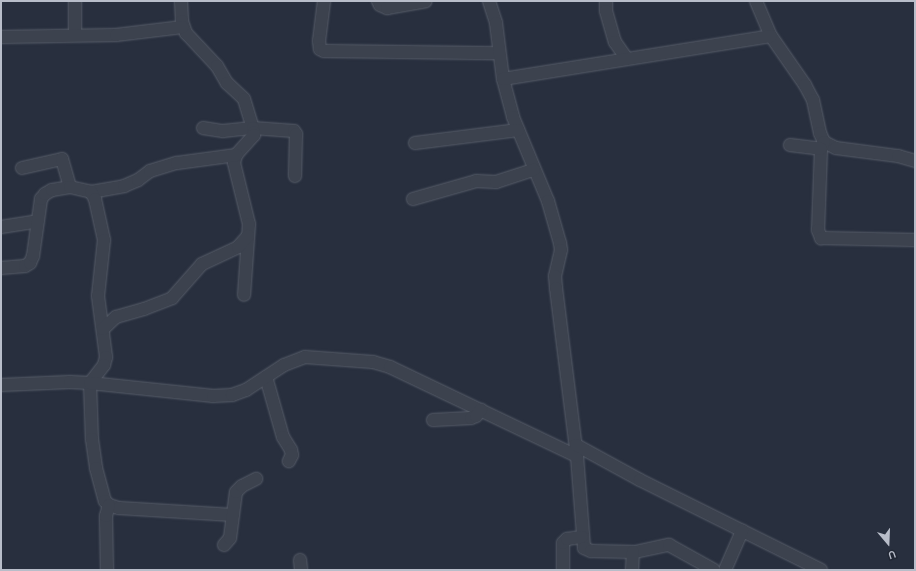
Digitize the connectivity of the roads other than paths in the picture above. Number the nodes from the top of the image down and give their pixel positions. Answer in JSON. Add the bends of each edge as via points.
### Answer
{"nodes":[{"id":1,"x":75,"y":1,"type":"edge"},
{"id":2,"x":181,"y":1,"type":"edge"},
{"id":3,"x":324,"y":1,"type":"edge"},
{"id":4,"x":378,"y":1,"type":"edge"},
{"id":5,"x":425,"y":1,"type":"edge"},
{"id":6,"x":489,"y":1,"type":"edge"},
{"id":7,"x":606,"y":1,"type":"edge"},
{"id":8,"x":756,"y":1,"type":"edge"},
{"id":9,"x":183,"y":27,"type":"junction"},
{"id":10,"x":75,"y":35,"type":"junction"},
{"id":11,"x":771,"y":36,"type":"junction"},
{"id":12,"x":1,"y":37,"type":"edge"},
{"id":13,"x":498,"y":53,"type":"junction"},
{"id":14,"x":626,"y":58,"type":"junction"},
{"id":15,"x":503,"y":79,"type":"junction"},
{"id":16,"x":203,"y":128,"type":"dead end"},
{"id":17,"x":253,"y":128,"type":"junction"},
{"id":18,"x":518,"y":130,"type":"junction"},
{"id":19,"x":415,"y":143,"type":"dead end"},
{"id":20,"x":790,"y":145,"type":"dead end"},
{"id":21,"x":822,"y":146,"type":"junction"},
{"id":22,"x":236,"y":155,"type":"junction"},
{"id":23,"x":915,"y":161,"type":"edge"},
{"id":24,"x":22,"y":168,"type":"dead end"},
{"id":25,"x":534,"y":170,"type":"junction"},
{"id":26,"x":294,"y":176,"type":"dead end"},
{"id":27,"x":70,"y":187,"type":"junction"},
{"id":28,"x":91,"y":192,"type":"junction"},
{"id":29,"x":413,"y":199,"type":"dead end"},
{"id":30,"x":38,"y":221,"type":"junction"},
{"id":31,"x":1,"y":227,"type":"edge"},
{"id":32,"x":248,"y":236,"type":"junction"},
{"id":33,"x":915,"y":240,"type":"edge"},
{"id":34,"x":1,"y":268,"type":"edge"},
{"id":35,"x":244,"y":295,"type":"dead end"},
{"id":36,"x":103,"y":328,"type":"junction"},
{"id":37,"x":266,"y":377,"type":"junction"},
{"id":38,"x":90,"y":383,"type":"junction"},
{"id":39,"x":1,"y":385,"type":"edge"},
{"id":40,"x":481,"y":410,"type":"junction"},
{"id":41,"x":433,"y":420,"type":"dead end"},
{"id":42,"x":576,"y":451,"type":"junction"},
{"id":43,"x":289,"y":461,"type":"dead end"},
{"id":44,"x":256,"y":479,"type":"dead end"},
{"id":45,"x":108,"y":505,"type":"junction"},
{"id":46,"x":233,"y":515,"type":"junction"},
{"id":47,"x":742,"y":531,"type":"junction"},
{"id":48,"x":582,"y":537,"type":"junction"},
{"id":49,"x":224,"y":545,"type":"dead end"},
{"id":50,"x":633,"y":552,"type":"junction"},
{"id":51,"x":107,"y":570,"type":"edge"},
{"id":52,"x":562,"y":570,"type":"edge"},
{"id":53,"x":632,"y":570,"type":"edge"},
{"id":54,"x":714,"y":570,"type":"edge"},
{"id":55,"x":725,"y":570,"type":"edge"},
{"id":56,"x":821,"y":570,"type":"edge"}],
"edges":[{"from":1,"to":10,"type":"street"},
{"from":2,"to":9,"type":"street"},
{"from":3,"to":13,"type":"street","via":[[319,41],[320,49],[324,51]]},
{"from":4,"to":5,"type":"street","via":[[387,8]]},
{"from":6,"to":13,"type":"street","via":[[496,23]]},
{"from":7,"to":14,"type":"street","via":[[606,11],[615,42]]},
{"from":8,"to":11,"type":"street"},
{"from":9,"to":10,"type":"street","via":[[116,35]]},
{"from":9,"to":17,"type":"street","via":[[217,66],[227,83],[244,98]]},
{"from":10,"to":12,"type":"street"},
{"from":11,"to":14,"type":"street"},
{"from":11,"to":21,"type":"street","via":[[813,100]]},
{"from":13,"to":15,"type":"street"},
{"from":14,"to":15,"type":"street"},
{"from":15,"to":18,"type":"street"},
{"from":16,"to":17,"type":"street","via":[[223,131]]},
{"from":17,"to":22,"type":"street","via":[[254,135]]},
{"from":17,"to":26,"type":"street","via":[[294,131]]},
{"from":18,"to":19,"type":"street"},
{"from":18,"to":25,"type":"street"},
{"from":20,"to":21,"type":"street"},
{"from":21,"to":23,"type":"street","via":[[898,156]]},
{"from":21,"to":33,"type":"street","via":[[818,230],[821,238]]},
{"from":22,"to":28,"type":"street","via":[[177,163],[150,171],[124,186]]},
{"from":22,"to":32,"type":"street","via":[[234,167],[247,211]]},
{"from":24,"to":27,"type":"street","via":[[62,159]]},
{"from":25,"to":29,"type":"street","via":[[496,182],[476,181]]},
{"from":25,"to":42,"type":"street","via":[[548,201],[561,250],[556,265],[556,282]]},
{"from":27,"to":28,"type":"street"},
{"from":27,"to":30,"type":"street","via":[[52,190],[43,196]]},
{"from":28,"to":36,"type":"street","via":[[95,199],[104,240],[98,296]]},
{"from":30,"to":31,"type":"street"},
{"from":30,"to":34,"type":"street","via":[[30,263],[26,266]]},
{"from":32,"to":35,"type":"street"},
{"from":32,"to":36,"type":"street","via":[[238,247],[202,264],[172,298],[116,317]]},
{"from":36,"to":38,"type":"street","via":[[106,360]]},
{"from":37,"to":38,"type":"street","via":[[246,390],[232,395],[213,396]]},
{"from":37,"to":40,"type":"street","via":[[284,364],[305,357],[373,362],[390,367]]},
{"from":37,"to":43,"type":"street","via":[[283,437],[291,450]]},
{"from":38,"to":39,"type":"street"},
{"from":38,"to":45,"type":"street","via":[[96,468],[101,491]]},
{"from":40,"to":41,"type":"street","via":[[471,418]]},
{"from":40,"to":42,"type":"street"},
{"from":42,"to":47,"type":"street"},
{"from":42,"to":48,"type":"street"},
{"from":44,"to":46,"type":"street","via":[[236,492],[233,499]]},
{"from":45,"to":46,"type":"street","via":[[119,508]]},
{"from":45,"to":51,"type":"street"},
{"from":46,"to":49,"type":"street","via":[[230,538]]},
{"from":47,"to":55,"type":"street"},
{"from":47,"to":56,"type":"street"},
{"from":48,"to":50,"type":"street","via":[[587,550]]},
{"from":48,"to":52,"type":"street","via":[[563,543]]},
{"from":50,"to":53,"type":"street"},
{"from":50,"to":54,"type":"street","via":[[669,546]]}]}
